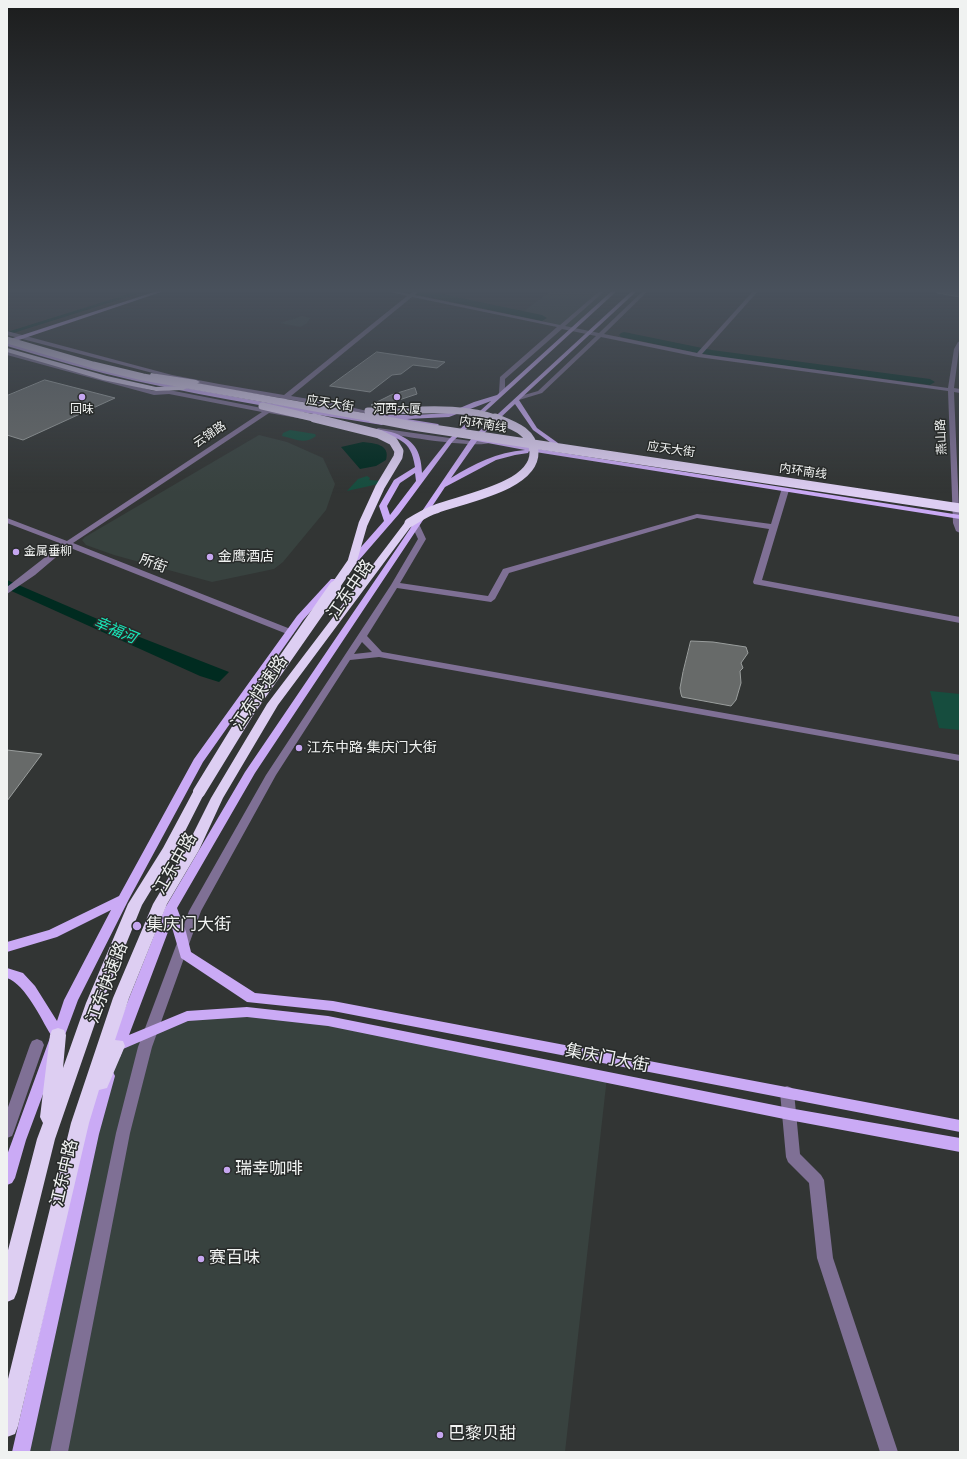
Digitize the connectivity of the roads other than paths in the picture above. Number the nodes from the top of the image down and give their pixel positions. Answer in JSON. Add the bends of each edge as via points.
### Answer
{"nodes":[{"id":1,"x":27,"y":357,"type":"edge"},
{"id":2,"x":29,"y":357,"type":"edge"},
{"id":3,"x":54,"y":357,"type":"edge"},
{"id":4,"x":55,"y":357,"type":"edge"},
{"id":5,"x":57,"y":357,"type":"edge"},
{"id":6,"x":63,"y":357,"type":"edge"},
{"id":7,"x":73,"y":357,"type":"edge"},
{"id":8,"x":94,"y":357,"type":"edge"},
{"id":9,"x":338,"y":357,"type":"edge"},
{"id":10,"x":527,"y":357,"type":"edge"},
{"id":11,"x":543,"y":357,"type":"edge"},
{"id":12,"x":567,"y":357,"type":"edge"},
{"id":13,"x":695,"y":357,"type":"edge"},
{"id":14,"x":712,"y":357,"type":"edge"},
{"id":15,"x":956,"y":357,"type":"edge"},
{"id":16,"x":196,"y":382,"type":"junction"},
{"id":17,"x":183,"y":388,"type":"junction"},
{"id":18,"x":960,"y":391,"type":"edge"},
{"id":19,"x":169,"y":392,"type":"junction"},
{"id":20,"x":951,"y":392,"type":"junction"},
{"id":21,"x":500,"y":395,"type":"junction"},
{"id":22,"x":960,"y":395,"type":"edge"},
{"id":23,"x":518,"y":399,"type":"junction"},
{"id":24,"x":288,"y":400,"type":"junction"},
{"id":25,"x":277,"y":405,"type":"junction"},
{"id":26,"x":264,"y":409,"type":"junction"},
{"id":27,"x":380,"y":416,"type":"junction"},
{"id":28,"x":350,"y":427,"type":"junction"},
{"id":29,"x":456,"y":435,"type":"junction"},
{"id":30,"x":476,"y":438,"type":"junction"},
{"id":31,"x":556,"y":444,"type":"junction"},
{"id":32,"x":545,"y":452,"type":"junction"},
{"id":33,"x":419,"y":467,"type":"junction"},
{"id":34,"x":419,"y":481,"type":"junction"},
{"id":35,"x":442,"y":487,"type":"junction"},
{"id":36,"x":785,"y":490,"type":"junction"},
{"id":37,"x":959,"y":505,"type":"edge"},
{"id":38,"x":959,"y":515,"type":"edge"},
{"id":39,"x":7,"y":520,"type":"edge"},
{"id":40,"x":388,"y":522,"type":"junction"},
{"id":41,"x":413,"y":524,"type":"junction"},
{"id":42,"x":773,"y":528,"type":"junction"},
{"id":43,"x":960,"y":531,"type":"edge"},
{"id":44,"x":67,"y":544,"type":"junction"},
{"id":45,"x":395,"y":585,"type":"junction"},
{"id":46,"x":7,"y":591,"type":"edge"},
{"id":47,"x":960,"y":620,"type":"edge"},
{"id":48,"x":290,"y":632,"type":"junction"},
{"id":49,"x":362,"y":636,"type":"junction"},
{"id":50,"x":379,"y":654,"type":"junction"},
{"id":51,"x":347,"y":658,"type":"junction"},
{"id":52,"x":960,"y":758,"type":"edge"},
{"id":53,"x":123,"y":899,"type":"junction"},
{"id":54,"x":171,"y":908,"type":"junction"},
{"id":55,"x":183,"y":944,"type":"junction"},
{"id":56,"x":7,"y":947,"type":"edge"},
{"id":57,"x":7,"y":973,"type":"edge"},
{"id":58,"x":150,"y":1032,"type":"junction"},
{"id":59,"x":58,"y":1034,"type":"junction"},
{"id":60,"x":37,"y":1045,"type":"dead end"},
{"id":61,"x":117,"y":1046,"type":"junction"},
{"id":62,"x":787,"y":1092,"type":"junction"},
{"id":63,"x":789,"y":1114,"type":"junction"},
{"id":64,"x":960,"y":1126,"type":"edge"},
{"id":65,"x":7,"y":1131,"type":"edge"},
{"id":66,"x":46,"y":1139,"type":"junction"},
{"id":67,"x":76,"y":1141,"type":"junction"},
{"id":68,"x":960,"y":1146,"type":"edge"},
{"id":69,"x":7,"y":1178,"type":"edge"},
{"id":70,"x":7,"y":1292,"type":"edge"},
{"id":71,"x":7,"y":1426,"type":"edge"},
{"id":72,"x":21,"y":1452,"type":"edge"},
{"id":73,"x":60,"y":1452,"type":"edge"},
{"id":74,"x":889,"y":1452,"type":"edge"}],
"edges":[{"from":1,"to":19,"type":"street","name":"应天大街","via":[[154,393]]},
{"from":2,"to":17,"type":"highway","via":[[156,389]]},
{"from":3,"to":17,"type":"main road","name":"应天大街","via":[[88,368]]},
{"from":4,"to":26,"type":"highway","name":"内环南线","via":[[121,378]]},
{"from":5,"to":25,"type":"main road","name":"应天大街","via":[[138,378]]},
{"from":6,"to":24,"type":"highway","name":"内环南线","bridge":true,"via":[[143,377]]},
{"from":7,"to":16,"type":"highway","bridge":true},
{"from":8,"to":16,"type":"street","name":"应天大街"},
{"from":9,"to":24,"type":"street","name":"云锦路"},
{"from":10,"to":21,"type":"street","via":[[502,378]]},
{"from":11,"to":21,"type":"main road","name":"江东中路"},
{"from":12,"to":23,"type":"main road","name":"江东中路"},
{"from":13,"to":20,"type":"street"},
{"from":14,"to":20,"type":"street"},
{"from":15,"to":20,"type":"street","name":"燕山路"},
{"from":16,"to":24,"type":"street","name":"应天大街"},
{"from":17,"to":25,"type":"main road","name":"应天大街"},
{"from":18,"to":20,"type":"street"},
{"from":19,"to":25,"type":"main road"},
{"from":19,"to":26,"type":"street","name":"应天大街"},
{"from":20,"to":22,"type":"street"},
{"from":20,"to":37,"type":"street","name":"燕山路"},
{"from":21,"to":27,"type":"main road","via":[[449,415]]},
{"from":21,"to":29,"type":"main road","name":"江东中路"},
{"from":23,"to":30,"type":"main road","name":"江东中路"},
{"from":23,"to":31,"type":"main road","via":[[535,428]]},
{"from":24,"to":25,"type":"street","name":"云锦路"},
{"from":24,"to":27,"type":"street","name":"应天大街","via":[[349,407]]},
{"from":24,"to":37,"type":"highway","name":"内环南线","bridge":true,"via":[[494,439]]},
{"from":24,"to":41,"type":"highway","bridge":true,"via":[[357,411],[472,412],[491,416],[517,427],[533,442],[534,459],[531,466],[520,476],[491,490],[438,507],[418,516]]},
{"from":25,"to":26,"type":"street","name":"云锦路"},
{"from":25,"to":27,"type":"main road","name":"应天大街","via":[[339,414]]},
{"from":25,"to":29,"type":"main road","name":"应天大街"},
{"from":26,"to":28,"type":"street","name":"应天大街"},
{"from":26,"to":38,"type":"highway","name":"内环南线","bridge":true},
{"from":26,"to":44,"type":"street","name":"云锦路"},
{"from":26,"to":66,"type":"highway","name":"江东快速路","bridge":true,"via":[[349,425],[379,434],[393,441],[399,451],[398,457],[363,524],[352,562],[248,712],[135,904],[94,1003]]},
{"from":27,"to":29,"type":"main road","name":"应天大街"},
{"from":28,"to":29,"type":"street","name":"应天大街"},
{"from":28,"to":33,"type":"main road","via":[[387,433],[404,439],[413,446]]},
{"from":29,"to":30,"type":"main road","name":"应天大街"},
{"from":29,"to":34,"type":"main road","name":"江东中路"},
{"from":30,"to":31,"type":"main road","name":"应天大街"},
{"from":30,"to":32,"type":"main road","name":"应天大街"},
{"from":30,"to":35,"type":"main road","name":"江东中路"},
{"from":31,"to":37,"type":"main road","name":"应天大街"},
{"from":32,"to":35,"type":"main road","via":[[520,452],[489,460]]},
{"from":32,"to":36,"type":"main road","name":"应天大街"},
{"from":33,"to":34,"type":"main road"},
{"from":33,"to":40,"type":"main road","via":[[397,482],[383,506]]},
{"from":34,"to":40,"type":"main road","name":"江东中路"},
{"from":35,"to":41,"type":"main road","name":"江东中路"},
{"from":36,"to":38,"type":"main road","name":"应天大街"},
{"from":36,"to":42,"type":"street"},
{"from":37,"to":38,"type":"street","name":"燕山路"},
{"from":38,"to":43,"type":"street","name":"燕山路","via":[[957,523]]},
{"from":39,"to":44,"type":"street","name":"所街"},
{"from":40,"to":48,"type":"main road","name":"江东中路"},
{"from":41,"to":45,"type":"street","via":[[422,539]]},
{"from":41,"to":54,"type":"main road","name":"江东中路","via":[[250,772]]},
{"from":41,"to":67,"type":"highway","name":"江东快速路","via":[[273,704],[217,798],[192,850],[160,904],[121,998]]},
{"from":42,"to":45,"type":"street","via":[[697,516],[506,570],[491,599]]},
{"from":42,"to":47,"type":"street","via":[[757,582]]},
{"from":44,"to":46,"type":"street","name":"云锦路"},
{"from":44,"to":48,"type":"street","name":"所街"},
{"from":45,"to":49,"type":"street"},
{"from":48,"to":53,"type":"main road","name":"江东中路","via":[[198,761]]},
{"from":49,"to":50,"type":"street"},
{"from":49,"to":51,"type":"street"},
{"from":50,"to":51,"type":"street"},
{"from":50,"to":52,"type":"street"},
{"from":51,"to":55,"type":"street","via":[[271,775],[195,910]]},
{"from":53,"to":56,"type":"main road","via":[[53,934]]},
{"from":53,"to":59,"type":"main road","name":"江东中路","via":[[71,1000]]},
{"from":54,"to":55,"type":"main road"},
{"from":54,"to":61,"type":"main road","name":"江东中路"},
{"from":55,"to":58,"type":"street"},
{"from":55,"to":62,"type":"main road","name":"集庆门大街","via":[[185,955],[252,998],[333,1006]]},
{"from":57,"to":59,"type":"main road","via":[[18,977],[30,990]]},
{"from":58,"to":61,"type":"main road","name":"集庆门大街"},
{"from":58,"to":63,"type":"main road","name":"集庆门大街","via":[[187,1016],[247,1012],[328,1020]]},
{"from":58,"to":73,"type":"street","via":[[123,1133]]},
{"from":59,"to":66,"type":"highway"},
{"from":59,"to":69,"type":"main road","name":"江东中路"},
{"from":60,"to":65,"type":"street"},
{"from":61,"to":67,"type":"highway"},
{"from":61,"to":72,"type":"main road","name":"江东中路","via":[[92,1134]]},
{"from":62,"to":63,"type":"street"},
{"from":62,"to":64,"type":"main road","name":"集庆门大街"},
{"from":63,"to":68,"type":"main road","name":"集庆门大街"},
{"from":63,"to":74,"type":"street","via":[[793,1157],[816,1180],[825,1258]]},
{"from":66,"to":70,"type":"highway","name":"江东快速路"},
{"from":67,"to":71,"type":"highway","name":"江东快速路"}]}
